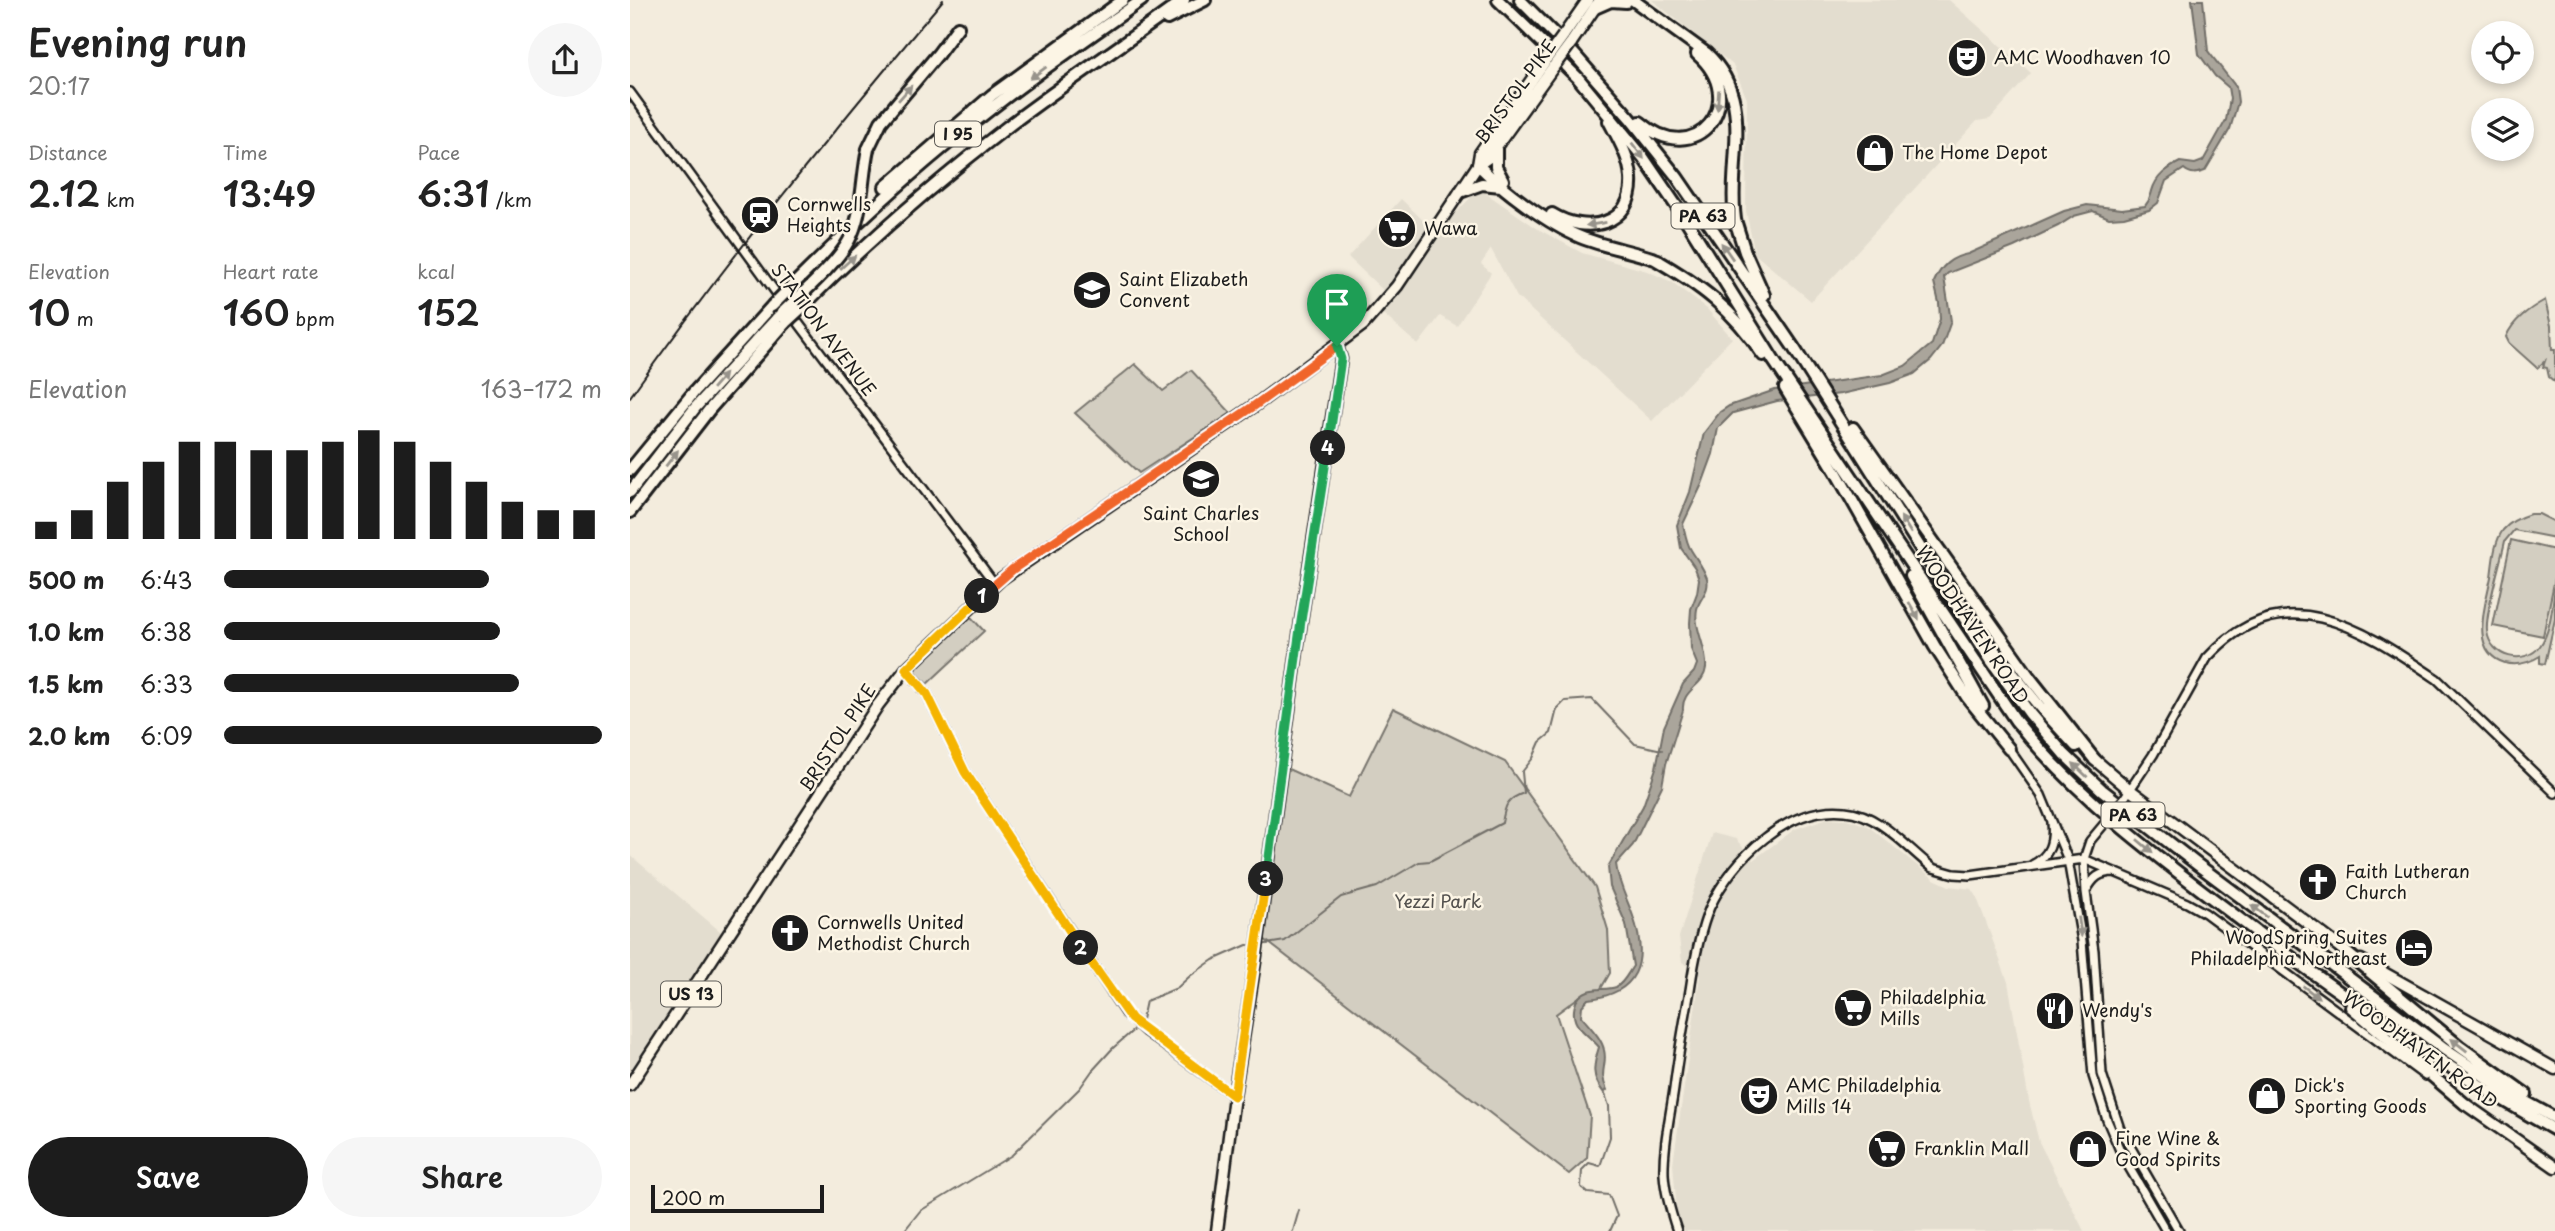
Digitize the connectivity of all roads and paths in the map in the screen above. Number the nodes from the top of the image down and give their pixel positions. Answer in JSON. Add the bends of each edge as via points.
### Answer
{"nodes":[{"id":1,"x":1121,"y":0,"type":"edge"},
{"id":2,"x":1142,"y":0,"type":"edge"},
{"id":3,"x":1184,"y":0,"type":"edge"},
{"id":4,"x":1205,"y":0,"type":"edge"},
{"id":5,"x":1498,"y":0,"type":"edge"},
{"id":6,"x":1519,"y":0,"type":"edge"},
{"id":7,"x":1627,"y":1,"type":"edge"},
{"id":8,"x":1595,"y":3,"type":"edge"},
{"id":9,"x":958,"y":27,"type":"dead end"},
{"id":10,"x":1111,"y":53,"type":"junction"},
{"id":11,"x":1551,"y":62,"type":"junction"},
{"id":12,"x":1604,"y":89,"type":"junction"},
{"id":13,"x":630,"y":92,"type":"edge"},
{"id":14,"x":1595,"y":98,"type":"junction"},
{"id":15,"x":1496,"y":146,"type":"junction"},
{"id":16,"x":1478,"y":165,"type":"junction"},
{"id":17,"x":1502,"y":183,"type":"junction"},
{"id":18,"x":1461,"y":192,"type":"junction"},
{"id":19,"x":1735,"y":220,"type":"junction"},
{"id":20,"x":832,"y":246,"type":"junction"},
{"id":21,"x":1653,"y":258,"type":"junction"},
{"id":22,"x":782,"y":320,"type":"junction"},
{"id":23,"x":1337,"y":346,"type":"junction"},
{"id":24,"x":1794,"y":348,"type":"junction"},
{"id":25,"x":1774,"y":361,"type":"junction"},
{"id":26,"x":1819,"y":381,"type":"junction"},
{"id":27,"x":1788,"y":386,"type":"junction"},
{"id":28,"x":1830,"y":398,"type":"junction"},
{"id":29,"x":1799,"y":403,"type":"junction"},
{"id":30,"x":630,"y":470,"type":"edge"},
{"id":31,"x":630,"y":492,"type":"edge"},
{"id":32,"x":1873,"y":510,"type":"junction"},
{"id":33,"x":630,"y":512,"type":"edge"},
{"id":34,"x":995,"y":584,"type":"junction"},
{"id":35,"x":1949,"y":594,"type":"junction"},
{"id":36,"x":906,"y":669,"type":"junction"},
{"id":37,"x":2009,"y":748,"type":"junction"},
{"id":38,"x":2095,"y":761,"type":"junction"},
{"id":39,"x":2130,"y":790,"type":"junction"},
{"id":40,"x":2555,"y":793,"type":"edge"},
{"id":41,"x":2049,"y":812,"type":"junction"},
{"id":42,"x":2084,"y":859,"type":"junction"},
{"id":43,"x":2068,"y":860,"type":"junction"},
{"id":44,"x":2029,"y":867,"type":"junction"},
{"id":45,"x":2117,"y":873,"type":"junction"},
{"id":46,"x":2086,"y":892,"type":"junction"},
{"id":47,"x":2341,"y":948,"type":"junction"},
{"id":48,"x":2303,"y":967,"type":"junction"},
{"id":49,"x":2555,"y":1069,"type":"edge"},
{"id":50,"x":630,"y":1085,"type":"edge"},
{"id":51,"x":1234,"y":1096,"type":"junction"},
{"id":52,"x":2465,"y":1104,"type":"junction"},
{"id":53,"x":2555,"y":1112,"type":"edge"},
{"id":54,"x":2555,"y":1118,"type":"edge"},
{"id":55,"x":2555,"y":1130,"type":"edge"},
{"id":56,"x":2555,"y":1167,"type":"edge"},
{"id":57,"x":1217,"y":1231,"type":"edge"},
{"id":58,"x":1677,"y":1231,"type":"edge"},
{"id":59,"x":2166,"y":1231,"type":"edge"},
{"id":60,"x":2179,"y":1231,"type":"edge"}],
"edges":[{"from":1,"to":20,"type":"highway","via":[[946,132],[856,214]]},
{"from":2,"to":20,"type":"highway","number":"I 95","one_way":true,"via":[[976,121]]},
{"from":3,"to":10,"type":"highway","number":"I 95"},
{"from":4,"to":10,"type":"highway"},
{"from":5,"to":14,"type":"highway","name":"WOODHAVEN ROAD","number":"PA 63"},
{"from":6,"to":12,"type":"highway","name":"WOODHAVEN ROAD","number":"PA 63"},
{"from":7,"to":8,"type":"highway"},
{"from":7,"to":12,"type":"highway","one_way":true,"via":[[1703,59],[1717,83],[1719,104],[1707,128],[1690,138],[1677,139],[1653,131]]},
{"from":7,"to":19,"type":"highway","via":[[1706,52],[1729,83],[1737,112]]},
{"from":8,"to":11,"type":"main road","name":"BRISTOL PIKE","number":"US 13","bridge":true},
{"from":22,"to":9,"type":"highway","one_way":true,"bridge":true,"via":[[850,240],[868,149],[881,122]]},
{"from":22,"to":10,"type":"highway","number":"I 95","one_way":true,"bridge":true,"via":[[799,310],[962,163]]},
{"from":11,"to":15,"type":"main road","name":"BRISTOL PIKE","number":"US 13"},
{"from":11,"to":16,"type":"main road","name":"BRISTOL PIKE","number":"US 13","via":[[1480,153]]},
{"from":24,"to":12,"type":"highway","name":"WOODHAVEN ROAD","number":"PA 63","one_way":true,"via":[[1660,154]]},
{"from":13,"to":34,"type":"street","name":"STATION AVENUE"},
{"from":14,"to":17,"type":"highway","one_way":true,"via":[[1631,174],[1628,200],[1616,216],[1599,225],[1570,223]]},
{"from":14,"to":25,"type":"highway","name":"WOODHAVEN ROAD","number":"PA 63","one_way":true,"via":[[1670,195]]},
{"from":15,"to":16,"type":"main road","name":"BRISTOL PIKE","number":"US 13"},
{"from":15,"to":17,"type":"highway"},
{"from":16,"to":17,"type":"highway"},
{"from":16,"to":18,"type":"main road","name":"BRISTOL PIKE","number":"US 13"},
{"from":17,"to":18,"type":"highway"},
{"from":17,"to":21,"type":"highway","via":[[1572,234]]},
{"from":18,"to":23,"type":"main road","name":"BRISTOL PIKE","number":"US 13","via":[[1384,304]]},
{"from":19,"to":24,"type":"highway","via":[[1755,283]]},
{"from":19,"to":26,"type":"highway","via":[[1766,298]]},
{"from":20,"to":30,"type":"highway","number":"I 95","bridge":true,"via":[[701,384]]},
{"from":21,"to":25,"type":"highway","via":[[1684,271],[1719,296]]},
{"from":21,"to":27,"type":"highway","via":[[1714,296]]},
{"from":31,"to":22,"type":"highway","one_way":true,"via":[[695,408]]},
{"from":33,"to":22,"type":"highway","number":"I 95","one_way":true},
{"from":23,"to":34,"type":"main road","name":"BRISTOL PIKE","number":"US 13"},
{"from":23,"to":51,"type":"main road","via":[[1341,359]]},
{"from":24,"to":26,"type":"highway","name":"WOODHAVEN ROAD","number":"PA 63"},
{"from":25,"to":27,"type":"highway","name":"WOODHAVEN ROAD","number":"PA 63"},
{"from":26,"to":28,"type":"highway","name":"WOODHAVEN ROAD","number":"PA 63"},
{"from":27,"to":29,"type":"highway","name":"WOODHAVEN ROAD","number":"PA 63"},
{"from":35,"to":28,"type":"highway","name":"WOODHAVEN ROAD","number":"PA 63","one_way":true},
{"from":28,"to":38,"type":"highway","via":[[2030,678]]},
{"from":29,"to":32,"type":"highway","name":"WOODHAVEN ROAD","number":"PA 63"},
{"from":29,"to":37,"type":"highway","one_way":true,"via":[[1935,648]]},
{"from":32,"to":37,"type":"highway"},
{"from":32,"to":48,"type":"highway","name":"WOODHAVEN ROAD","number":"PA 63","one_way":true,"via":[[2038,749],[2084,796],[2164,862]]},
{"from":34,"to":36,"type":"main road","name":"BRISTOL PIKE","number":"US 13"},
{"from":35,"to":38,"type":"highway","via":[[2040,707]]},
{"from":54,"to":35,"type":"highway","name":"WOODHAVEN ROAD","number":"PA 63","one_way":true,"via":[[2444,1049],[2102,790],[2030,714]]},
{"from":36,"to":50,"type":"main road","name":"BRISTOL PIKE","number":"US 13"},
{"from":36,"to":51,"type":"street","via":[[927,694],[965,772],[1118,1004],[1139,1026]]},
{"from":37,"to":41,"type":"street"},
{"from":38,"to":39,"type":"main road"},
{"from":39,"to":40,"type":"street","via":[[2213,652],[2256,622],[2290,614],[2341,623],[2437,678]]},
{"from":39,"to":42,"type":"street","bridge":true,"via":[[2090,841]]},
{"from":39,"to":47,"type":"main road"},
{"from":41,"to":43,"type":"street"},
{"from":41,"to":44,"type":"street","via":[[2052,843],[2044,858]]},
{"from":42,"to":43,"type":"street"},
{"from":42,"to":45,"type":"street","name":"WOODHAVEN ROAD"},
{"from":42,"to":46,"type":"street"},
{"from":43,"to":44,"type":"street"},
{"from":43,"to":59,"type":"street","one_way":true,"via":[[2082,941],[2093,1076],[2122,1155]]},
{"from":44,"to":58,"type":"street","via":[[1954,874],[1933,868],[1865,816],[1823,810],[1797,818],[1773,833],[1733,871],[1709,909],[1680,1043],[1664,1174]]},
{"from":45,"to":46,"type":"street","via":[[2099,875]]},
{"from":45,"to":52,"type":"street","name":"WOODHAVEN ROAD","one_way":true,"via":[[2197,908]]},
{"from":46,"to":60,"type":"street","via":[[2106,1089],[2120,1129]]},
{"from":47,"to":49,"type":"main road"},
{"from":53,"to":47,"type":"highway","one_way":true,"via":[[2469,1053]]},
{"from":48,"to":52,"type":"highway"},
{"from":48,"to":55,"type":"highway","name":"WOODHAVEN ROAD","number":"PA 63","via":[[2501,1100]]},
{"from":51,"to":57,"type":"main road"},
{"from":52,"to":56,"type":"main road","name":"WOODHAVEN ROAD"}]}
